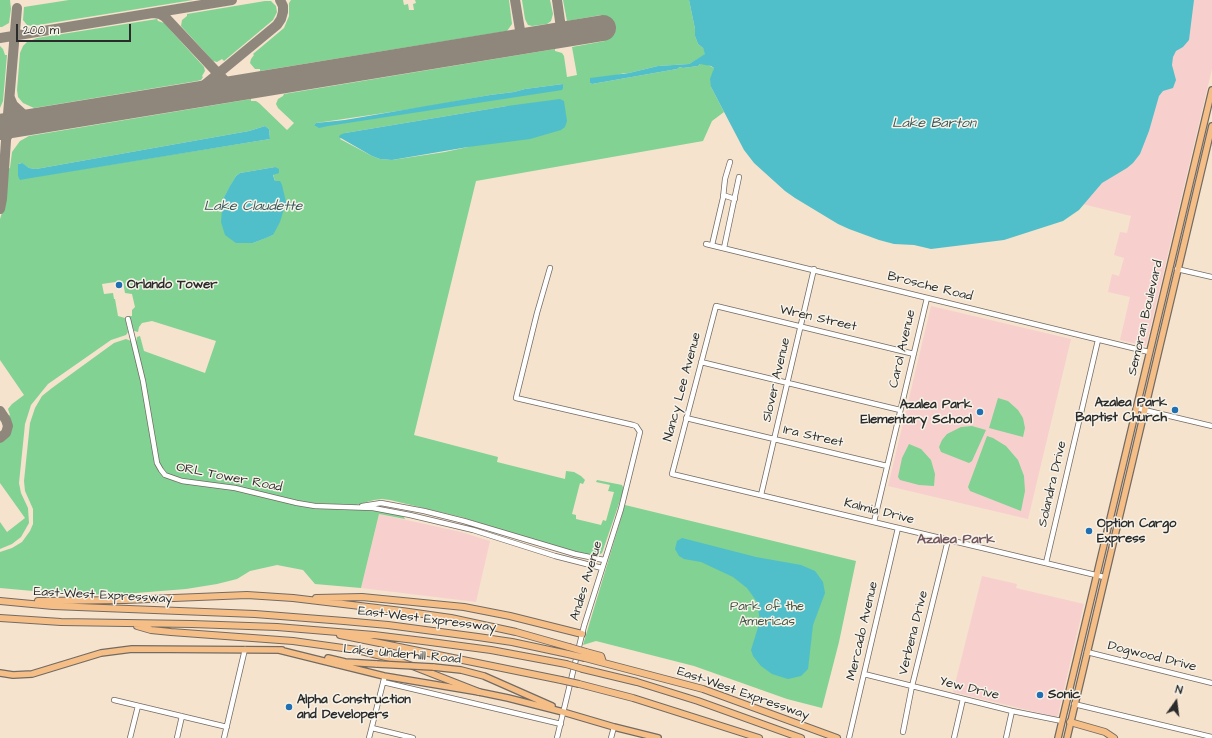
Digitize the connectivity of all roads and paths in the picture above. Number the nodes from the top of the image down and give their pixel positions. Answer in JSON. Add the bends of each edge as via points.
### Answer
{"nodes":[{"id":1,"x":1212,"y":90,"type":"edge"},
{"id":2,"x":1206,"y":116,"type":"junction"},
{"id":3,"x":1203,"y":128,"type":"junction"},
{"id":4,"x":1212,"y":128,"type":"edge"},
{"id":5,"x":1208,"y":142,"type":"junction"},
{"id":6,"x":730,"y":162,"type":"dead end"},
{"id":7,"x":740,"y":177,"type":"dead end"},
{"id":8,"x":723,"y":195,"type":"junction"},
{"id":9,"x":734,"y":198,"type":"junction"},
{"id":10,"x":706,"y":244,"type":"dead end"},
{"id":11,"x":712,"y":245,"type":"junction"},
{"id":12,"x":724,"y":248,"type":"junction"},
{"id":13,"x":1174,"y":249,"type":"junction"},
{"id":14,"x":550,"y":268,"type":"dead end"},
{"id":15,"x":814,"y":269,"type":"junction"},
{"id":16,"x":1178,"y":269,"type":"junction"},
{"id":17,"x":1169,"y":270,"type":"junction"},
{"id":18,"x":1212,"y":278,"type":"edge"},
{"id":19,"x":1173,"y":289,"type":"junction"},
{"id":20,"x":927,"y":298,"type":"junction"},
{"id":21,"x":716,"y":306,"type":"joint"},
{"id":22,"x":128,"y":319,"type":"dead end"},
{"id":23,"x":801,"y":326,"type":"junction"},
{"id":24,"x":1098,"y":340,"type":"junction"},
{"id":25,"x":1149,"y":352,"type":"junction"},
{"id":26,"x":914,"y":354,"type":"junction"},
{"id":27,"x":701,"y":362,"type":"junction"},
{"id":28,"x":787,"y":383,"type":"junction"},
{"id":29,"x":1136,"y":408,"type":"junction"},
{"id":30,"x":900,"y":410,"type":"junction"},
{"id":31,"x":1144,"y":410,"type":"junction"},
{"id":32,"x":686,"y":418,"type":"junction"},
{"id":33,"x":1212,"y":426,"type":"edge"},
{"id":34,"x":774,"y":439,"type":"junction"},
{"id":35,"x":887,"y":466,"type":"junction"},
{"id":36,"x":672,"y":474,"type":"joint"},
{"id":37,"x":761,"y":495,"type":"junction"},
{"id":38,"x":354,"y":508,"type":"junction"},
{"id":39,"x":412,"y":509,"type":"junction"},
{"id":40,"x":410,"y":515,"type":"junction"},
{"id":41,"x":874,"y":522,"type":"junction"},
{"id":42,"x":898,"y":528,"type":"junction"},
{"id":43,"x":494,"y":529,"type":"junction"},
{"id":44,"x":492,"y":537,"type":"junction"},
{"id":45,"x":948,"y":540,"type":"junction"},
{"id":46,"x":604,"y":560,"type":"junction"},
{"id":47,"x":1046,"y":563,"type":"junction"},
{"id":48,"x":602,"y":568,"type":"junction"},
{"id":49,"x":1096,"y":575,"type":"junction"},
{"id":50,"x":1104,"y":577,"type":"junction"},
{"id":51,"x":293,"y":598,"type":"junction"},
{"id":52,"x":0,"y":601,"type":"edge"},
{"id":53,"x":12,"y":602,"type":"junction"},
{"id":54,"x":0,"y":618,"type":"edge"},
{"id":55,"x":130,"y":624,"type":"junction"},
{"id":56,"x":326,"y":631,"type":"junction"},
{"id":57,"x":582,"y":634,"type":"junction"},
{"id":58,"x":245,"y":649,"type":"junction"},
{"id":59,"x":279,"y":650,"type":"junction"},
{"id":60,"x":1087,"y":652,"type":"junction"},
{"id":61,"x":586,"y":655,"type":"junction"},
{"id":62,"x":0,"y":673,"type":"edge"},
{"id":63,"x":864,"y":674,"type":"junction"},
{"id":64,"x":384,"y":679,"type":"junction"},
{"id":65,"x":1212,"y":683,"type":"edge"},
{"id":66,"x":912,"y":686,"type":"junction"},
{"id":67,"x":479,"y":692,"type":"junction"},
{"id":68,"x":963,"y":699,"type":"junction"},
{"id":69,"x":114,"y":700,"type":"dead end"},
{"id":70,"x":1074,"y":704,"type":"junction"},
{"id":71,"x":138,"y":706,"type":"junction"},
{"id":72,"x":1012,"y":711,"type":"junction"},
{"id":73,"x":563,"y":712,"type":"junction"},
{"id":74,"x":182,"y":716,"type":"junction"},
{"id":75,"x":1062,"y":721,"type":"junction"},
{"id":76,"x":1070,"y":722,"type":"junction"},
{"id":77,"x":560,"y":724,"type":"junction"},
{"id":78,"x":227,"y":727,"type":"junction"},
{"id":79,"x":614,"y":727,"type":"junction"},
{"id":80,"x":372,"y":728,"type":"junction"},
{"id":81,"x":1212,"y":731,"type":"edge"},
{"id":82,"x":903,"y":732,"type":"dead end"},
{"id":83,"x":1210,"y":737,"type":"edge"},
{"id":84,"x":130,"y":738,"type":"edge"},
{"id":85,"x":177,"y":738,"type":"edge"},
{"id":86,"x":224,"y":738,"type":"edge"},
{"id":87,"x":369,"y":738,"type":"edge"},
{"id":88,"x":413,"y":738,"type":"edge"},
{"id":89,"x":557,"y":738,"type":"edge"},
{"id":90,"x":611,"y":738,"type":"edge"},
{"id":91,"x":658,"y":738,"type":"edge"},
{"id":92,"x":759,"y":738,"type":"edge"},
{"id":93,"x":801,"y":738,"type":"edge"},
{"id":94,"x":836,"y":738,"type":"edge"},
{"id":95,"x":849,"y":738,"type":"edge"},
{"id":96,"x":954,"y":738,"type":"edge"},
{"id":97,"x":1006,"y":738,"type":"edge"},
{"id":98,"x":1058,"y":738,"type":"edge"},
{"id":99,"x":1067,"y":738,"type":"edge"},
{"id":100,"x":1114,"y":738,"type":"edge"}],
"edges":[{"from":1,"to":2,"type":"main road","name":"Semoran Boulevard"},
{"from":2,"to":3,"type":"main road","name":"Semoran Boulevard"},
{"from":2,"to":4,"type":"main road","via":[[1207,127]]},
{"from":3,"to":5,"type":"main road","via":[[1208,134]]},
{"from":3,"to":13,"type":"main road","name":"Semoran Boulevard"},
{"from":4,"to":5,"type":"main road","name":"Semoran Boulevard"},
{"from":5,"to":16,"type":"main road","name":"Semoran Boulevard"},
{"from":6,"to":8,"type":"street"},
{"from":7,"to":9,"type":"street"},
{"from":8,"to":9,"type":"street"},
{"from":8,"to":11,"type":"street"},
{"from":9,"to":12,"type":"street"},
{"from":10,"to":11,"type":"street","name":"Brosche Road"},
{"from":11,"to":12,"type":"street","name":"Brosche Road"},
{"from":12,"to":15,"type":"street","name":"Brosche Road"},
{"from":13,"to":16,"type":"main road","via":[[1174,261]]},
{"from":13,"to":17,"type":"main road","name":"Semoran Boulevard"},
{"from":14,"to":46,"type":"street","name":"Andes Avenue","via":[[516,398],[633,425],[640,432],[621,509]]},
{"from":15,"to":20,"type":"street","name":"Brosche Road"},
{"from":15,"to":23,"type":"street","name":"Slover Avenue"},
{"from":16,"to":18,"type":"street"},
{"from":16,"to":19,"type":"main road","name":"Semoran Boulevard"},
{"from":17,"to":19,"type":"main road","via":[[1172,273]]},
{"from":17,"to":25,"type":"main road","name":"Semoran Boulevard"},
{"from":19,"to":31,"type":"main road","name":"Semoran Boulevard"},
{"from":20,"to":24,"type":"street","name":"Brosche Road"},
{"from":20,"to":26,"type":"street","name":"Carol Avenue"},
{"from":21,"to":23,"type":"street","name":"Wren Street"},
{"from":21,"to":27,"type":"street","name":"Nancy Lee Avenue"},
{"from":22,"to":38,"type":"street","name":"ORL Tower Road","via":[[143,381],[157,463],[165,475],[182,481],[235,488],[314,506]]},
{"from":23,"to":26,"type":"street","name":"Wren Street"},
{"from":23,"to":28,"type":"street","name":"Slover Avenue"},
{"from":24,"to":25,"type":"street","name":"Brosche Road"},
{"from":24,"to":47,"type":"street","name":"Solandra Drive"},
{"from":25,"to":29,"type":"main road","name":"Semoran Boulevard"},
{"from":26,"to":30,"type":"street","name":"Carol Avenue"},
{"from":27,"to":28,"type":"street"},
{"from":27,"to":32,"type":"street","name":"Nancy Lee Avenue"},
{"from":28,"to":30,"type":"street"},
{"from":28,"to":34,"type":"street","name":"Slover Avenue"},
{"from":29,"to":31,"type":"street"},
{"from":29,"to":49,"type":"main road","name":"Semoran Boulevard"},
{"from":30,"to":35,"type":"street","name":"Carol Avenue"},
{"from":31,"to":33,"type":"street"},
{"from":31,"to":50,"type":"main road","name":"Semoran Boulevard"},
{"from":32,"to":34,"type":"street","name":"Ira Street"},
{"from":32,"to":36,"type":"street","name":"Nancy Lee Avenue"},
{"from":34,"to":35,"type":"street","name":"Ira Street"},
{"from":34,"to":37,"type":"street","name":"Slover Avenue"},
{"from":35,"to":41,"type":"street","name":"Carol Avenue"},
{"from":36,"to":37,"type":"street","name":"Kalmia Drive"},
{"from":37,"to":41,"type":"street","name":"Kalmia Drive"},
{"from":38,"to":39,"type":"street","name":"ORL Tower Road","via":[[381,503]]},
{"from":38,"to":40,"type":"street","name":"ORL Tower Road","via":[[379,509]]},
{"from":39,"to":40,"type":"street"},
{"from":39,"to":43,"type":"street","name":"ORL Tower Road"},
{"from":40,"to":44,"type":"street","name":"ORL Tower Road"},
{"from":41,"to":42,"type":"street","name":"Kalmia Drive"},
{"from":42,"to":45,"type":"street","name":"Kalmia Drive"},
{"from":42,"to":63,"type":"street","name":"Mercado Avenue"},
{"from":43,"to":44,"type":"street"},
{"from":43,"to":46,"type":"street","name":"ORL Tower Road","via":[[543,545]]},
{"from":44,"to":48,"type":"street","name":"ORL Tower Road"},
{"from":45,"to":47,"type":"street","name":"Kalmia Drive"},
{"from":45,"to":66,"type":"street","name":"Verbena Drive"},
{"from":46,"to":48,"type":"street","name":"Andes Avenue"},
{"from":47,"to":49,"type":"street","name":"Kalmia Drive"},
{"from":48,"to":57,"type":"street","name":"Andes Avenue"},
{"from":49,"to":50,"type":"street","name":"Kalmia Drive"},
{"from":49,"to":75,"type":"main road","name":"Semoran Boulevard"},
{"from":50,"to":60,"type":"main road","name":"Semoran Boulevard"},
{"from":51,"to":53,"type":"highway","via":[[247,595]]},
{"from":51,"to":57,"type":"highway","via":[[362,597],[464,607]]},
{"from":51,"to":61,"type":"highway","bridge":true,"via":[[451,618],[516,632],[569,647]]},
{"from":52,"to":53,"type":"highway","name":"East-West Expressway"},
{"from":53,"to":61,"type":"highway","name":"East-West Expressway","bridge":true,"via":[[344,620],[478,637]]},
{"from":54,"to":55,"type":"highway","name":"East-West Expressway"},
{"from":55,"to":56,"type":"highway","name":"East-West Expressway","via":[[224,625]]},
{"from":55,"to":67,"type":"highway","via":[[151,630],[293,641],[356,650],[390,658]]},
{"from":56,"to":92,"type":"highway","bridge":true,"via":[[579,684],[633,698]]},
{"from":56,"to":93,"type":"highway","name":"East-West Expressway","bridge":true,"via":[[438,643],[566,664],[676,694]]},
{"from":57,"to":73,"type":"street","name":"Andes Avenue"},
{"from":58,"to":59,"type":"main road","name":"Lake Underhill Road"},
{"from":58,"to":62,"type":"main road","name":"Lake Underhill Road","via":[[132,649],[101,653],[32,674]]},
{"from":58,"to":78,"type":"street"},
{"from":59,"to":64,"type":"main road","name":"Lake Underhill Road"},
{"from":59,"to":73,"type":"main road","name":"Lake Underhill Road","bridge":true,"via":[[344,662],[461,670],[484,676]]},
{"from":60,"to":65,"type":"street","name":"Dogwood Drive"},
{"from":60,"to":70,"type":"main road","name":"Semoran Boulevard"},
{"from":61,"to":94,"type":"highway","name":"East-West Expressway","via":[[601,656],[603,662],[703,689]]},
{"from":63,"to":66,"type":"street","name":"Yew Drive"},
{"from":63,"to":95,"type":"street","name":"Mercado Avenue"},
{"from":64,"to":67,"type":"main road","name":"Lake Underhill Road"},
{"from":64,"to":77,"type":"street","name":"Lake Underhill Road"},
{"from":64,"to":80,"type":"street"},
{"from":66,"to":68,"type":"street","name":"Yew Drive"},
{"from":66,"to":82,"type":"street","name":"Verbena Drive"},
{"from":67,"to":73,"type":"main road","name":"Lake Underhill Road"},
{"from":68,"to":72,"type":"street","name":"Yew Drive"},
{"from":68,"to":96,"type":"street"},
{"from":69,"to":71,"type":"street"},
{"from":70,"to":76,"type":"main road","name":"Semoran Boulevard"},
{"from":70,"to":83,"type":"street"},
{"from":71,"to":74,"type":"street"},
{"from":71,"to":84,"type":"street"},
{"from":72,"to":75,"type":"street","name":"Yew Drive"},
{"from":72,"to":97,"type":"street"},
{"from":73,"to":77,"type":"street","name":"Andes Avenue"},
{"from":73,"to":79,"type":"main road","name":"Lake Underhill Road"},
{"from":74,"to":78,"type":"street"},
{"from":74,"to":85,"type":"street"},
{"from":75,"to":76,"type":"main road","name":"Yew Drive"},
{"from":75,"to":98,"type":"main road","name":"Semoran Boulevard"},
{"from":76,"to":99,"type":"main road","name":"Semoran Boulevard"},
{"from":76,"to":100,"type":"highway","via":[[1105,732]]},
{"from":77,"to":89,"type":"street","name":"Andes Avenue"},
{"from":78,"to":86,"type":"street"},
{"from":79,"to":90,"type":"street"},
{"from":79,"to":91,"type":"main road","name":"Lake Underhill Road"},
{"from":80,"to":87,"type":"street"},
{"from":80,"to":88,"type":"street"},
{"from":81,"to":83,"type":"street"}]}
